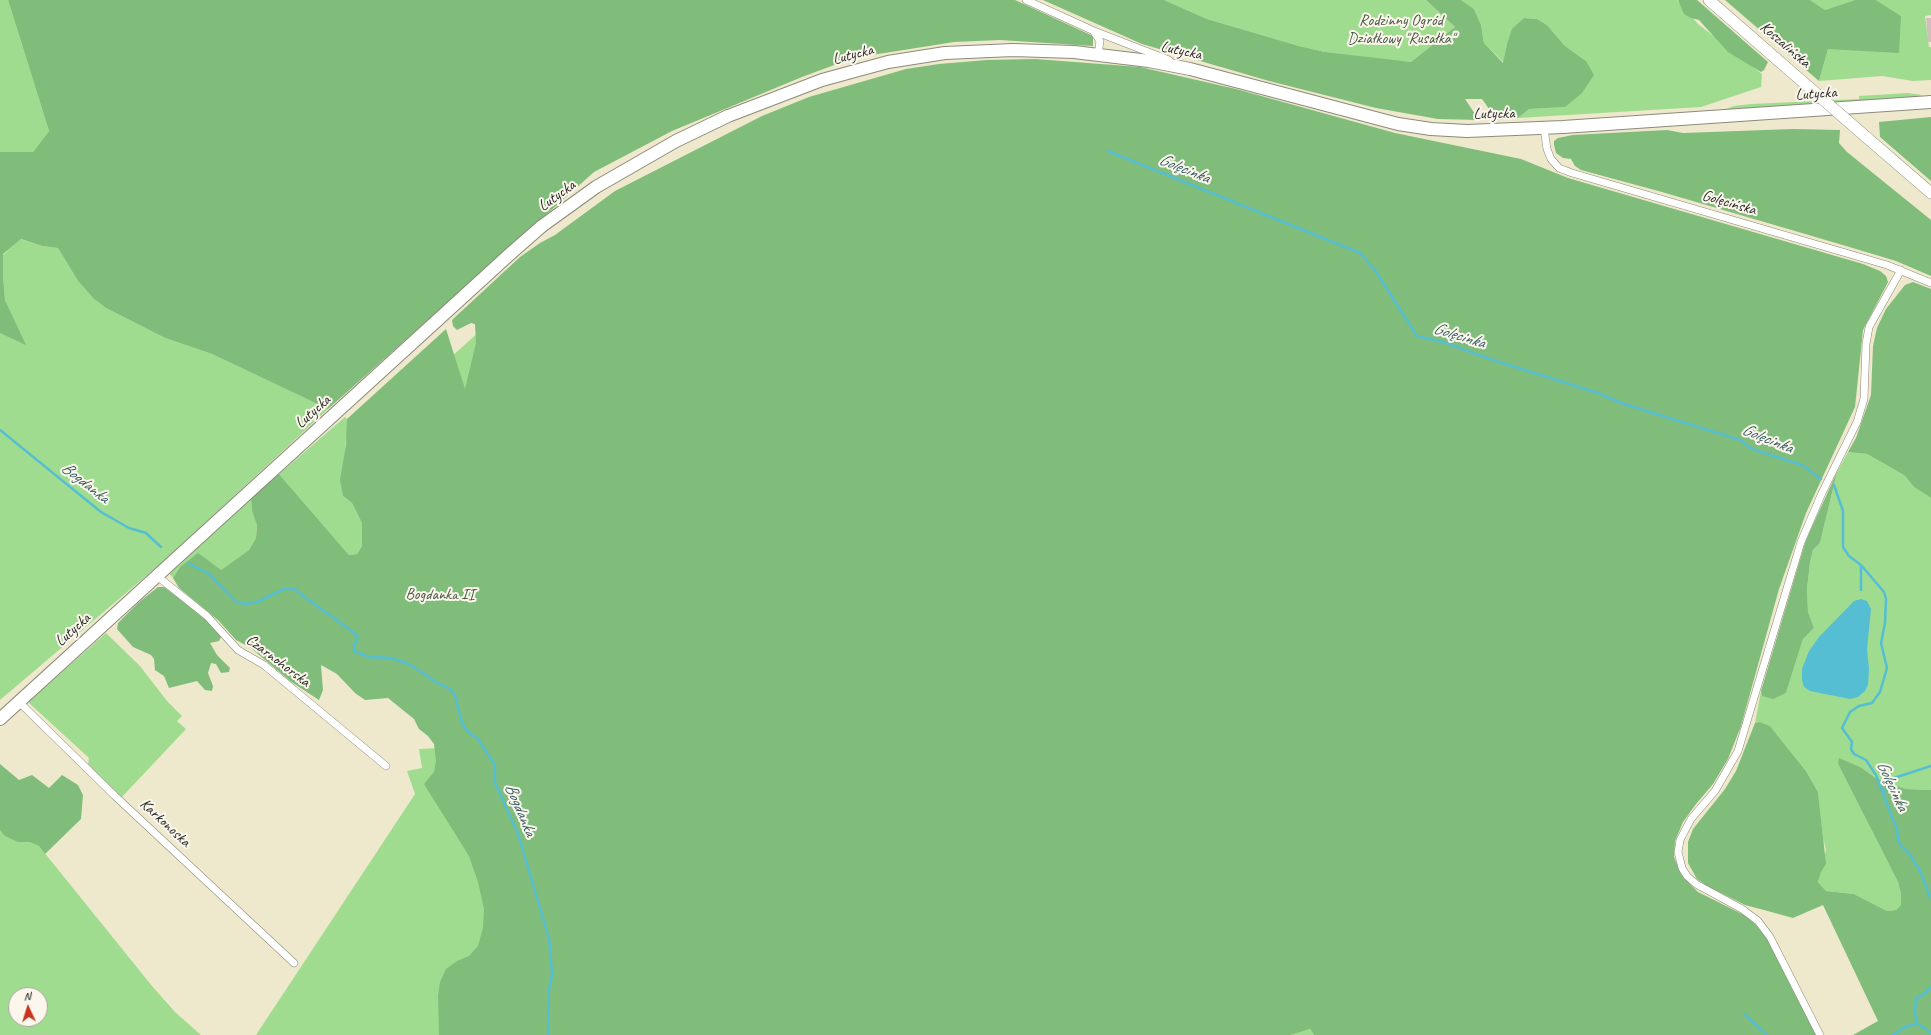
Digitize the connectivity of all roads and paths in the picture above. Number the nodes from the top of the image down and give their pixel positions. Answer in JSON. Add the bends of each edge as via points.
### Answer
{"nodes":[{"id":1,"x":1026,"y":0,"type":"edge"},
{"id":2,"x":1709,"y":0,"type":"edge"},
{"id":3,"x":1094,"y":32,"type":"junction"},
{"id":4,"x":1098,"y":54,"type":"junction"},
{"id":5,"x":1205,"y":72,"type":"junction"},
{"id":6,"x":1931,"y":102,"type":"edge"},
{"id":7,"x":1544,"y":128,"type":"junction"},
{"id":8,"x":1931,"y":193,"type":"edge"},
{"id":9,"x":1901,"y":270,"type":"junction"},
{"id":10,"x":1931,"y":282,"type":"edge"},
{"id":11,"x":157,"y":576,"type":"junction"},
{"id":12,"x":18,"y":701,"type":"junction"},
{"id":13,"x":0,"y":719,"type":"edge"},
{"id":14,"x":386,"y":766,"type":"dead end"},
{"id":15,"x":294,"y":963,"type":"dead end"},
{"id":16,"x":1820,"y":1035,"type":"edge"}],
"edges":[{"from":1,"to":3,"type":"street"},
{"from":2,"to":8,"type":"street","name":"Koszalińska","bridge":true},
{"from":3,"to":4,"type":"street","via":[[1100,41]]},
{"from":3,"to":5,"type":"street"},
{"from":4,"to":5,"type":"main road","name":"Lutycka"},
{"from":4,"to":11,"type":"main road","name":"Lutycka","via":[[981,50],[888,62],[829,78],[761,102],[659,150],[596,188],[530,237]]},
{"from":5,"to":7,"type":"main road","name":"Lutycka","via":[[1359,115],[1411,126],[1467,131]]},
{"from":6,"to":7,"type":"main road","name":"Lutycka"},
{"from":7,"to":9,"type":"street","name":"Golęcińska","via":[[1551,159],[1560,168],[1572,173]]},
{"from":9,"to":10,"type":"street","name":"Golęcińska"},
{"from":9,"to":16,"type":"street","via":[[1869,327],[1864,399],[1857,422],[1801,542],[1738,751],[1715,791],[1691,819],[1680,840],[1678,852],[1682,868],[1696,884],[1742,909],[1762,926],[1783,961]]},
{"from":11,"to":12,"type":"main road","name":"Lutycka"},
{"from":11,"to":14,"type":"street","name":"Czarnohorska","via":[[206,616],[238,650],[264,665]]},
{"from":12,"to":13,"type":"main road","name":"Lutycka"},
{"from":12,"to":15,"type":"street","name":"Karkonoska","via":[[115,796]]}]}
